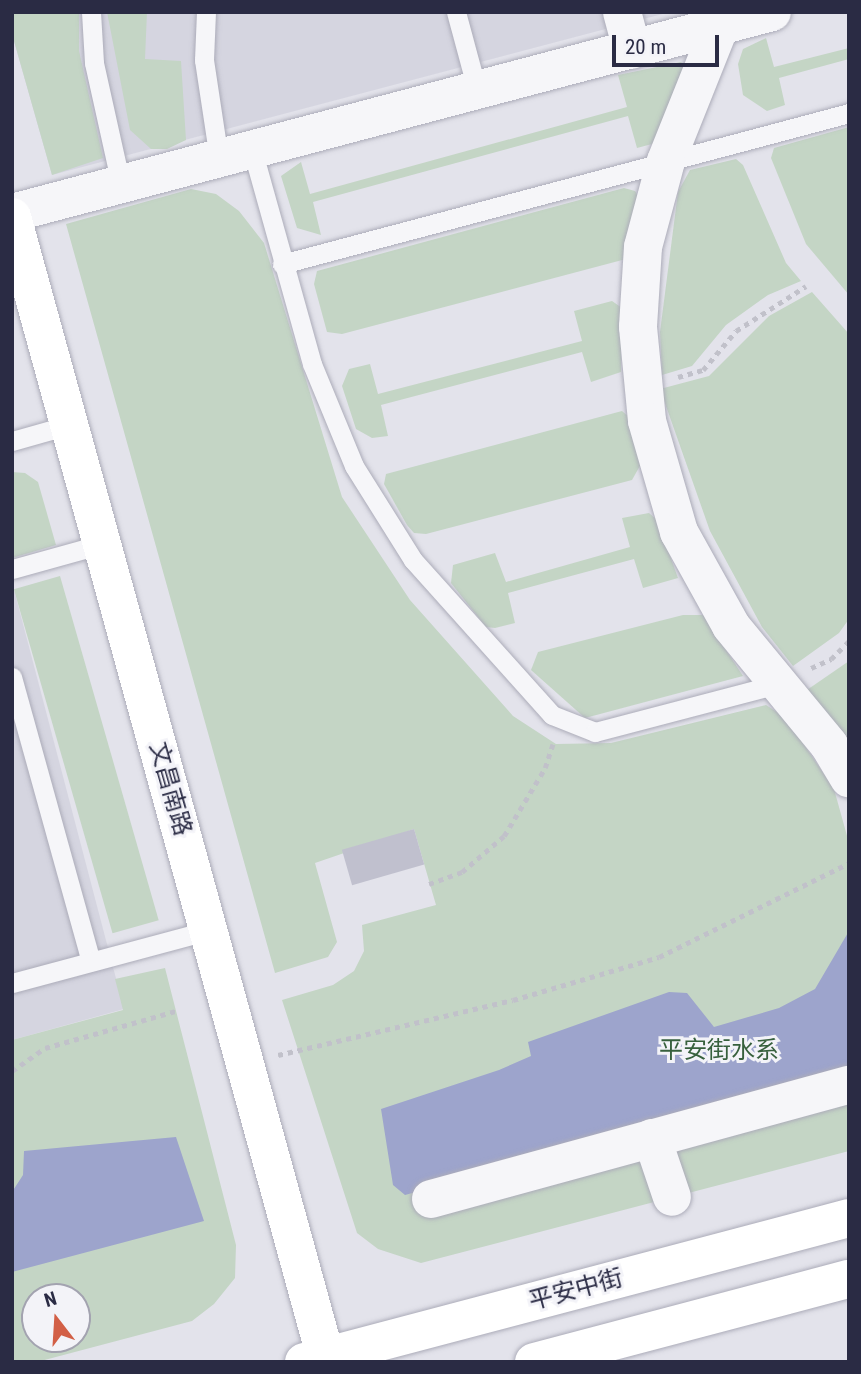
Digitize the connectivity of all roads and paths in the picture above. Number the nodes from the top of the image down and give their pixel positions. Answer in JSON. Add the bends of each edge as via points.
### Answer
{"nodes":[{"id":1,"x":91,"y":12,"type":"edge"},
{"id":2,"x":206,"y":12,"type":"edge"},
{"id":3,"x":456,"y":12,"type":"edge"},
{"id":4,"x":622,"y":12,"type":"edge"},
{"id":5,"x":772,"y":12,"type":"edge"},
{"id":6,"x":720,"y":26,"type":"junction"},
{"id":7,"x":632,"y":50,"type":"junction"},
{"id":8,"x":477,"y":90,"type":"junction"},
{"id":9,"x":849,"y":113,"type":"edge"},
{"id":10,"x":235,"y":154,"type":"junction"},
{"id":11,"x":666,"y":162,"type":"junction"},
{"id":12,"x":121,"y":185,"type":"junction"},
{"id":13,"x":12,"y":215,"type":"edge"},
{"id":14,"x":282,"y":264,"type":"junction"},
{"id":15,"x":806,"y":286,"type":"dead end"},
{"id":16,"x":643,"y":387,"type":"junction"},
{"id":17,"x":69,"y":425,"type":"junction"},
{"id":18,"x":12,"y":441,"type":"edge"},
{"id":19,"x":102,"y":544,"type":"junction"},
{"id":20,"x":12,"y":569,"type":"edge"},
{"id":21,"x":12,"y":677,"type":"edge"},
{"id":22,"x":778,"y":684,"type":"junction"},
{"id":23,"x":561,"y":718,"type":"junction"},
{"id":24,"x":849,"y":778,"type":"edge"},
{"id":25,"x":849,"y":863,"type":"edge"},
{"id":26,"x":429,"y":884,"type":"dead end"},
{"id":27,"x":210,"y":930,"type":"junction"},
{"id":28,"x":91,"y":961,"type":"junction"},
{"id":29,"x":12,"y":983,"type":"edge"},
{"id":30,"x":176,"y":1011,"type":"dead end"},
{"id":31,"x":247,"y":1063,"type":"junction"},
{"id":32,"x":12,"y":1071,"type":"edge"},
{"id":33,"x":849,"y":1086,"type":"edge"},
{"id":34,"x":652,"y":1138,"type":"junction"},
{"id":35,"x":672,"y":1197,"type":"dead end"},
{"id":36,"x":431,"y":1199,"type":"dead end"},
{"id":37,"x":849,"y":1218,"type":"edge"},
{"id":38,"x":849,"y":1279,"type":"edge"},
{"id":39,"x":319,"y":1360,"type":"edge"},
{"id":40,"x":534,"y":1362,"type":"edge"}],
"edges":[{"from":1,"to":12,"type":"lane","via":[[94,63]]},
{"from":2,"to":10,"type":"lane","via":[[204,61]]},
{"from":3,"to":8,"type":"lane"},
{"from":4,"to":7,"type":"street"},
{"from":5,"to":6,"type":"street"},
{"from":6,"to":7,"type":"street"},
{"from":6,"to":11,"type":"street"},
{"from":7,"to":8,"type":"street"},
{"from":8,"to":10,"type":"street"},
{"from":9,"to":11,"type":"lane"},
{"from":10,"to":12,"type":"street"},
{"from":10,"to":14,"type":"lane"},
{"from":11,"to":14,"type":"lane"},
{"from":11,"to":16,"type":"street","via":[[639,279]]},
{"from":12,"to":13,"type":"street"},
{"from":13,"to":17,"type":"street","name":"文昌南路"},
{"from":14,"to":23,"type":"lane","via":[[317,377],[354,466],[390,528],[489,649]]},
{"from":15,"to":16,"type":"path","via":[[736,331],[703,370]]},
{"from":16,"to":22,"type":"street","via":[[647,421],[679,532],[731,626]]},
{"from":17,"to":18,"type":"lane"},
{"from":17,"to":19,"type":"street","name":"文昌南路"},
{"from":19,"to":20,"type":"lane"},
{"from":19,"to":27,"type":"street","name":"文昌南路"},
{"from":21,"to":28,"type":"lane"},
{"from":22,"to":23,"type":"lane","via":[[595,732]]},
{"from":22,"to":24,"type":"street"},
{"from":23,"to":26,"type":"path","via":[[545,768],[504,836],[462,872]]},
{"from":25,"to":31,"type":"path","via":[[659,957],[513,1000]]},
{"from":27,"to":28,"type":"lane"},
{"from":27,"to":31,"type":"street","name":"文昌南路"},
{"from":28,"to":29,"type":"lane"},
{"from":30,"to":32,"type":"path","via":[[45,1048]]},
{"from":31,"to":39,"type":"street","name":"文昌南路"},
{"from":33,"to":34,"type":"street"},
{"from":34,"to":35,"type":"street"},
{"from":34,"to":36,"type":"street"},
{"from":37,"to":39,"type":"street","name":"平安中街"},
{"from":38,"to":40,"type":"street"}]}
